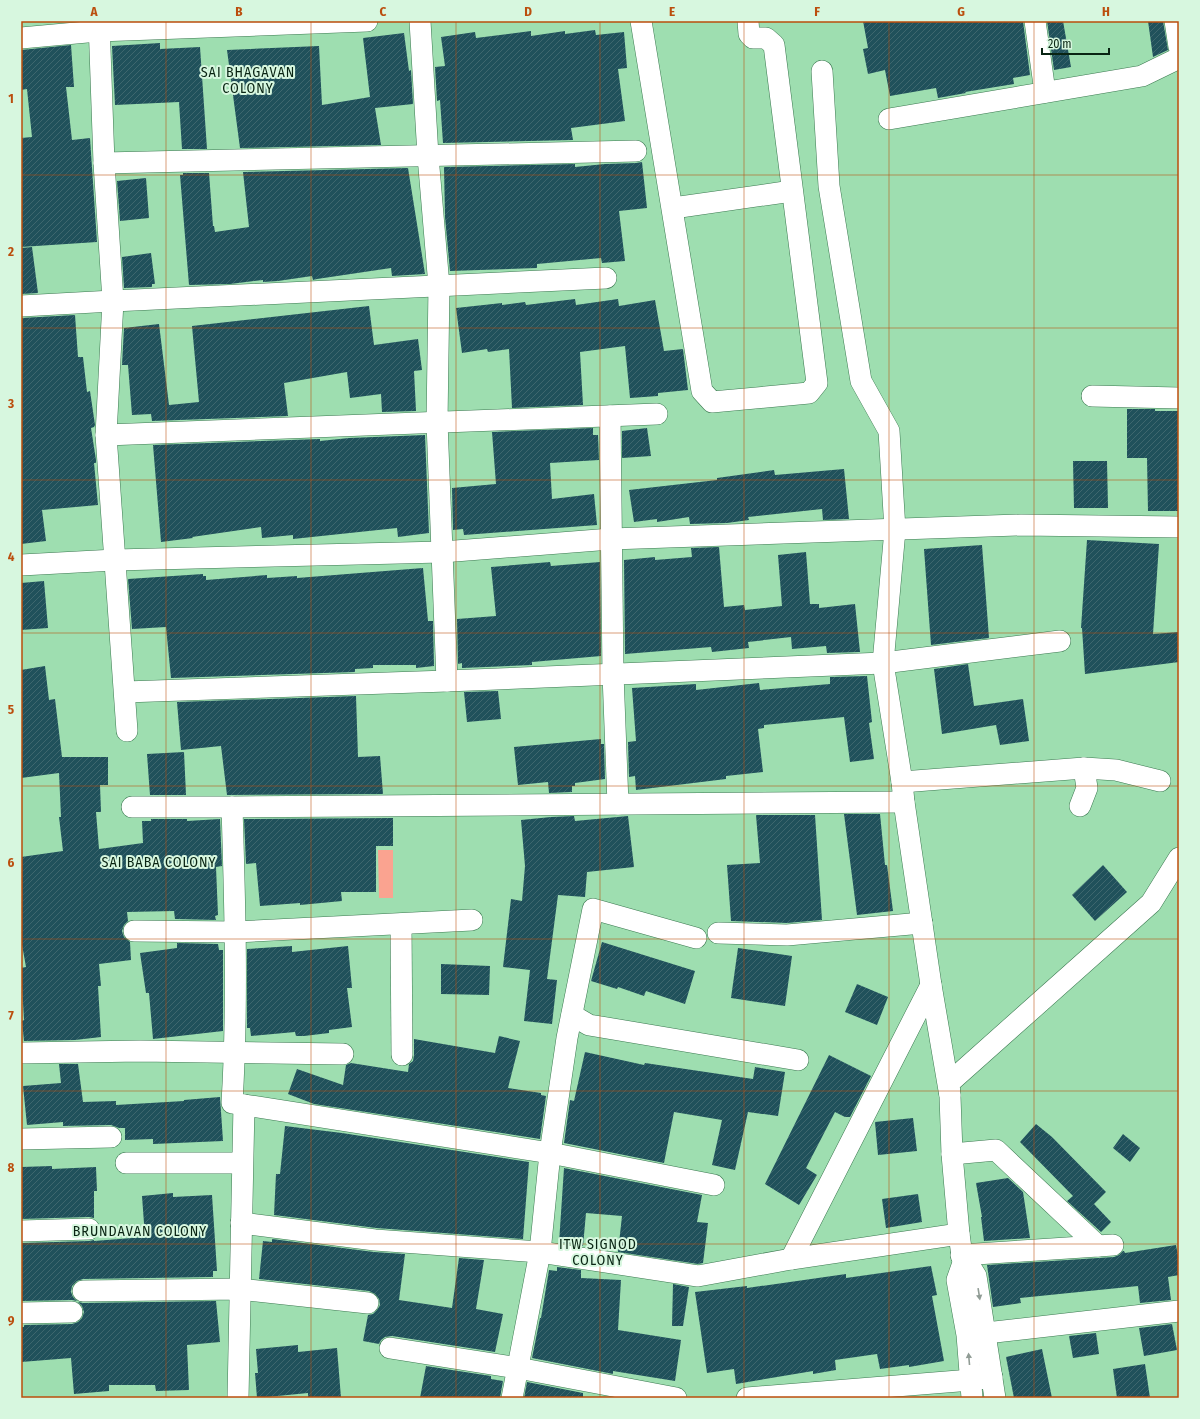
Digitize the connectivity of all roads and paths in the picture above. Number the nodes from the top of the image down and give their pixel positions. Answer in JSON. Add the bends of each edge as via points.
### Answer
{"nodes":[{"id":1,"x":367,"y":21,"type":"edge"},
{"id":2,"x":420,"y":21,"type":"edge"},
{"id":3,"x":641,"y":21,"type":"edge"},
{"id":4,"x":748,"y":21,"type":"edge"},
{"id":5,"x":1035,"y":21,"type":"edge"},
{"id":6,"x":1175,"y":21,"type":"edge"},
{"id":7,"x":98,"y":26,"type":"edge"},
{"id":8,"x":21,"y":38,"type":"edge"},
{"id":9,"x":1179,"y":47,"type":"edge"},
{"id":10,"x":1179,"y":58,"type":"edge"},
{"id":11,"x":822,"y":71,"type":"dead end"},
{"id":12,"x":1045,"y":92,"type":"junction"},
{"id":13,"x":888,"y":119,"type":"dead end"},
{"id":14,"x":636,"y":152,"type":"dead end"},
{"id":15,"x":428,"y":156,"type":"junction"},
{"id":16,"x":104,"y":163,"type":"junction"},
{"id":17,"x":792,"y":191,"type":"junction"},
{"id":18,"x":673,"y":208,"type":"junction"},
{"id":19,"x":606,"y":278,"type":"dead end"},
{"id":20,"x":439,"y":286,"type":"junction"},
{"id":21,"x":114,"y":301,"type":"junction"},
{"id":22,"x":21,"y":306,"type":"edge"},
{"id":23,"x":1092,"y":396,"type":"dead end"},
{"id":24,"x":1179,"y":398,"type":"edge"},
{"id":25,"x":657,"y":414,"type":"dead end"},
{"id":26,"x":610,"y":416,"type":"junction"},
{"id":27,"x":436,"y":422,"type":"junction"},
{"id":28,"x":106,"y":435,"type":"junction"},
{"id":29,"x":1179,"y":526,"type":"edge"},
{"id":30,"x":895,"y":530,"type":"junction"},
{"id":31,"x":611,"y":539,"type":"junction"},
{"id":32,"x":442,"y":552,"type":"junction"},
{"id":33,"x":115,"y":560,"type":"junction"},
{"id":34,"x":21,"y":566,"type":"edge"},
{"id":35,"x":1060,"y":641,"type":"dead end"},
{"id":36,"x":884,"y":663,"type":"junction"},
{"id":37,"x":613,"y":674,"type":"junction"},
{"id":38,"x":447,"y":681,"type":"junction"},
{"id":39,"x":125,"y":692,"type":"junction"},
{"id":40,"x":127,"y":731,"type":"dead end"},
{"id":41,"x":1084,"y":768,"type":"junction"},
{"id":42,"x":1160,"y":781,"type":"dead end"},
{"id":43,"x":903,"y":792,"type":"junction"},
{"id":44,"x":618,"y":804,"type":"junction"},
{"id":45,"x":1080,"y":806,"type":"dead end"},
{"id":46,"x":132,"y":807,"type":"dead end"},
{"id":47,"x":232,"y":807,"type":"junction"},
{"id":48,"x":1179,"y":858,"type":"edge"},
{"id":49,"x":472,"y":920,"type":"dead end"},
{"id":50,"x":922,"y":923,"type":"junction"},
{"id":51,"x":401,"y":924,"type":"junction"},
{"id":52,"x":134,"y":930,"type":"dead end"},
{"id":53,"x":236,"y":932,"type":"junction"},
{"id":54,"x":718,"y":933,"type":"dead end"},
{"id":55,"x":696,"y":938,"type":"dead end"},
{"id":56,"x":931,"y":986,"type":"junction"},
{"id":57,"x":572,"y":1015,"type":"junction"},
{"id":58,"x":235,"y":1052,"type":"junction"},
{"id":59,"x":21,"y":1053,"type":"edge"},
{"id":60,"x":343,"y":1054,"type":"dead end"},
{"id":61,"x":402,"y":1055,"type":"dead end"},
{"id":62,"x":798,"y":1060,"type":"dead end"},
{"id":63,"x":950,"y":1096,"type":"junction"},
{"id":64,"x":244,"y":1105,"type":"junction"},
{"id":65,"x":111,"y":1137,"type":"dead end"},
{"id":66,"x":21,"y":1139,"type":"edge"},
{"id":67,"x":550,"y":1153,"type":"junction"},
{"id":68,"x":952,"y":1154,"type":"junction"},
{"id":69,"x":126,"y":1163,"type":"dead end"},
{"id":70,"x":242,"y":1163,"type":"junction"},
{"id":71,"x":714,"y":1185,"type":"dead end"},
{"id":72,"x":241,"y":1223,"type":"junction"},
{"id":73,"x":89,"y":1229,"type":"dead end"},
{"id":74,"x":21,"y":1231,"type":"edge"},
{"id":75,"x":959,"y":1234,"type":"junction"},
{"id":76,"x":540,"y":1252,"type":"junction"},
{"id":77,"x":791,"y":1259,"type":"junction"},
{"id":78,"x":962,"y":1259,"type":"junction"},
{"id":79,"x":239,"y":1289,"type":"junction"},
{"id":80,"x":83,"y":1291,"type":"dead end"},
{"id":81,"x":368,"y":1303,"type":"dead end"},
{"id":82,"x":72,"y":1312,"type":"dead end"},
{"id":83,"x":1179,"y":1312,"type":"edge"},
{"id":84,"x":21,"y":1313,"type":"edge"},
{"id":85,"x":986,"y":1333,"type":"junction"},
{"id":86,"x":390,"y":1348,"type":"dead end"},
{"id":87,"x":518,"y":1368,"type":"junction"},
{"id":88,"x":992,"y":1377,"type":"junction"},
{"id":89,"x":971,"y":1389,"type":"edge"},
{"id":90,"x":238,"y":1398,"type":"edge"},
{"id":91,"x":512,"y":1398,"type":"edge"},
{"id":92,"x":676,"y":1398,"type":"edge"},
{"id":93,"x":747,"y":1398,"type":"edge"},
{"id":94,"x":995,"y":1398,"type":"edge"}],
"edges":[{"from":1,"to":7,"type":"street"},
{"from":2,"to":15,"type":"street"},
{"from":3,"to":18,"type":"street"},
{"from":4,"to":17,"type":"street","via":[[749,34],[753,38],[766,38],[774,45]]},
{"from":5,"to":12,"type":"street"},
{"from":6,"to":9,"type":"street"},
{"from":7,"to":8,"type":"street"},
{"from":7,"to":16,"type":"street"},
{"from":10,"to":12,"type":"street","via":[[1142,76]]},
{"from":11,"to":30,"type":"street","via":[[829,186],[861,381],[889,431]]},
{"from":12,"to":13,"type":"street"},
{"from":14,"to":15,"type":"street"},
{"from":15,"to":16,"type":"street"},
{"from":15,"to":20,"type":"street"},
{"from":16,"to":21,"type":"street"},
{"from":17,"to":18,"type":"street"},
{"from":17,"to":18,"type":"street","via":[[817,383],[809,393],[712,402],[702,391]]},
{"from":19,"to":20,"type":"street"},
{"from":20,"to":21,"type":"street"},
{"from":20,"to":27,"type":"street"},
{"from":21,"to":22,"type":"street"},
{"from":21,"to":28,"type":"street"},
{"from":23,"to":24,"type":"street"},
{"from":25,"to":26,"type":"street"},
{"from":26,"to":27,"type":"street"},
{"from":26,"to":31,"type":"street"},
{"from":27,"to":28,"type":"street"},
{"from":27,"to":32,"type":"street"},
{"from":28,"to":33,"type":"street"},
{"from":29,"to":30,"type":"street","via":[[1021,525]]},
{"from":30,"to":31,"type":"street"},
{"from":30,"to":36,"type":"street"},
{"from":31,"to":32,"type":"street"},
{"from":31,"to":37,"type":"street"},
{"from":32,"to":33,"type":"street"},
{"from":32,"to":38,"type":"street"},
{"from":33,"to":34,"type":"street"},
{"from":33,"to":39,"type":"street"},
{"from":35,"to":36,"type":"street"},
{"from":36,"to":37,"type":"street"},
{"from":36,"to":43,"type":"street"},
{"from":37,"to":38,"type":"street"},
{"from":37,"to":44,"type":"street"},
{"from":38,"to":39,"type":"street"},
{"from":39,"to":40,"type":"street"},
{"from":41,"to":42,"type":"street","via":[[1116,770]]},
{"from":41,"to":43,"type":"street"},
{"from":41,"to":45,"type":"street","via":[[1087,788]]},
{"from":43,"to":44,"type":"street"},
{"from":43,"to":50,"type":"street"},
{"from":44,"to":47,"type":"street"},
{"from":46,"to":47,"type":"street"},
{"from":47,"to":53,"type":"street"},
{"from":48,"to":63,"type":"street","via":[[1151,903],[949,1083]]},
{"from":49,"to":51,"type":"street"},
{"from":50,"to":54,"type":"street","via":[[787,935]]},
{"from":50,"to":56,"type":"street"},
{"from":51,"to":53,"type":"street"},
{"from":51,"to":61,"type":"street"},
{"from":52,"to":53,"type":"street"},
{"from":53,"to":58,"type":"street"},
{"from":55,"to":57,"type":"street","via":[[593,909]]},
{"from":56,"to":63,"type":"street"},
{"from":56,"to":77,"type":"street"},
{"from":57,"to":62,"type":"street","via":[[589,1025]]},
{"from":57,"to":67,"type":"street"},
{"from":58,"to":59,"type":"street"},
{"from":58,"to":60,"type":"street"},
{"from":58,"to":64,"type":"street","via":[[232,1103]]},
{"from":63,"to":68,"type":"street"},
{"from":64,"to":67,"type":"street"},
{"from":64,"to":70,"type":"street"},
{"from":65,"to":66,"type":"street"},
{"from":67,"to":71,"type":"street"},
{"from":67,"to":76,"type":"street"},
{"from":68,"to":75,"type":"street"},
{"from":68,"to":78,"type":"street","via":[[996,1150],[1106,1245]]},
{"from":69,"to":70,"type":"street"},
{"from":70,"to":72,"type":"street"},
{"from":72,"to":76,"type":"street","via":[[375,1240]]},
{"from":72,"to":79,"type":"street"},
{"from":73,"to":74,"type":"street"},
{"from":75,"to":77,"type":"street"},
{"from":75,"to":78,"type":"street"},
{"from":76,"to":77,"type":"street","via":[[698,1276]]},
{"from":76,"to":87,"type":"street"},
{"from":78,"to":85,"type":"street","one_way":true,"via":[[968,1263],[976,1276]]},
{"from":89,"to":78,"type":"street","one_way":true,"via":[[967,1335],[957,1280]]},
{"from":79,"to":80,"type":"street"},
{"from":79,"to":81,"type":"street"},
{"from":79,"to":90,"type":"street"},
{"from":82,"to":84,"type":"street"},
{"from":83,"to":85,"type":"street"},
{"from":85,"to":88,"type":"street"},
{"from":86,"to":87,"type":"street"},
{"from":87,"to":91,"type":"street"},
{"from":87,"to":92,"type":"street"},
{"from":88,"to":89,"type":"street"},
{"from":88,"to":94,"type":"street"},
{"from":89,"to":93,"type":"street"}]}
